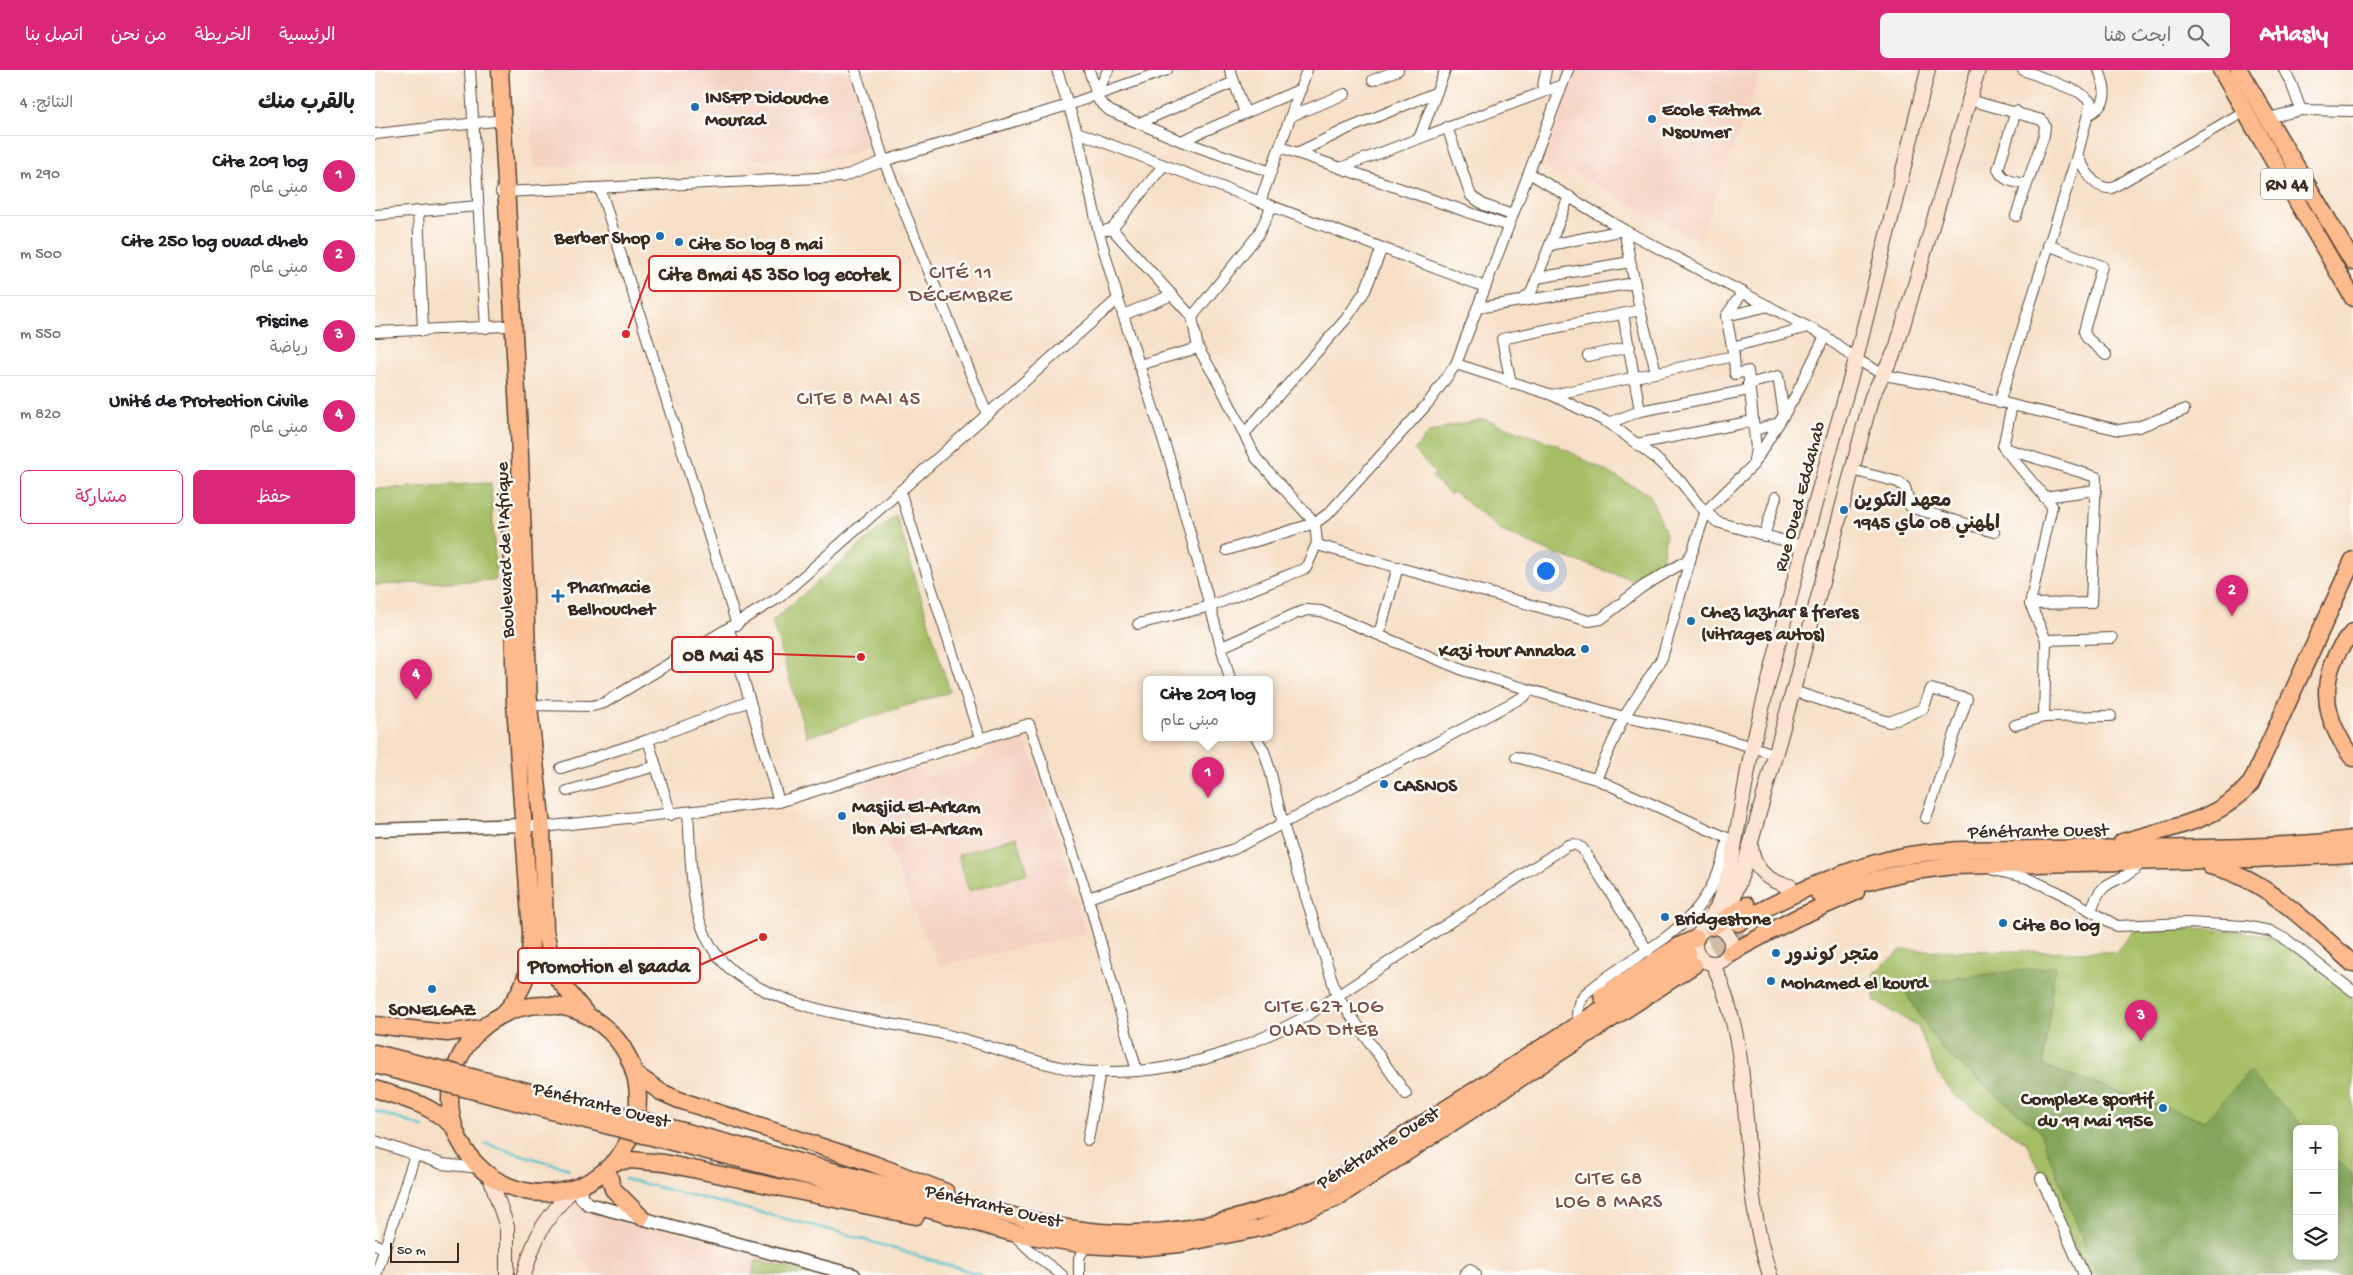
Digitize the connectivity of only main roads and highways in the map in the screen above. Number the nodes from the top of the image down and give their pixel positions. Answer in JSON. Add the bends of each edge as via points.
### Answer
{"nodes":[{"id":1,"x":492,"y":70,"type":"edge"},
{"id":2,"x":500,"y":70,"type":"edge"},
{"id":3,"x":1928,"y":70,"type":"edge"},
{"id":4,"x":1978,"y":70,"type":"edge"},
{"id":5,"x":2221,"y":70,"type":"edge"},
{"id":6,"x":2239,"y":70,"type":"edge"},
{"id":7,"x":502,"y":192,"type":"junction"},
{"id":8,"x":2353,"y":262,"type":"edge"},
{"id":9,"x":2353,"y":298,"type":"edge"},
{"id":10,"x":2353,"y":560,"type":"edge"},
{"id":11,"x":2353,"y":632,"type":"edge"},
{"id":12,"x":522,"y":705,"type":"junction"},
{"id":13,"x":2353,"y":758,"type":"edge"},
{"id":14,"x":1751,"y":838,"type":"junction"},
{"id":15,"x":2353,"y":839,"type":"edge"},
{"id":16,"x":2104,"y":848,"type":"junction"},
{"id":17,"x":2353,"y":854,"type":"edge"},
{"id":18,"x":2169,"y":860,"type":"junction"},
{"id":19,"x":1846,"y":874,"type":"junction"},
{"id":20,"x":1875,"y":879,"type":"junction"},
{"id":21,"x":1790,"y":886,"type":"junction"},
{"id":22,"x":1720,"y":928,"type":"junction"},
{"id":23,"x":1729,"y":955,"type":"junction"},
{"id":24,"x":1701,"y":961,"type":"junction"},
{"id":25,"x":2353,"y":964,"type":"edge"},
{"id":26,"x":1723,"y":988,"type":"junction"},
{"id":27,"x":502,"y":1015,"type":"junction"},
{"id":28,"x":587,"y":1015,"type":"junction"},
{"id":29,"x":375,"y":1026,"type":"edge"},
{"id":30,"x":482,"y":1028,"type":"junction"},
{"id":31,"x":1549,"y":1051,"type":"junction"},
{"id":32,"x":375,"y":1052,"type":"edge"},
{"id":33,"x":375,"y":1065,"type":"edge"},
{"id":34,"x":634,"y":1073,"type":"junction"},
{"id":35,"x":440,"y":1076,"type":"junction"},
{"id":36,"x":375,"y":1089,"type":"edge"},
{"id":37,"x":454,"y":1126,"type":"junction"},
{"id":38,"x":611,"y":1165,"type":"junction"},
{"id":39,"x":485,"y":1172,"type":"junction"},
{"id":40,"x":577,"y":1187,"type":"junction"},
{"id":41,"x":971,"y":1213,"type":"junction"},
{"id":42,"x":641,"y":1217,"type":"road end"},
{"id":43,"x":507,"y":1275,"type":"edge"},
{"id":44,"x":524,"y":1275,"type":"edge"},
{"id":45,"x":1770,"y":1275,"type":"edge"}],
"edges":[{"from":1,"to":7,"type":"main road","name":"Boulevard de l'Afrique"},
{"from":2,"to":7,"type":"main road","name":"Boulevard de l'Afrique"},
{"from":3,"to":22,"type":"main road","name":"Rue Oued Eddahab","via":[[1856,359],[1803,546],[1753,748],[1721,897]]},
{"from":4,"to":14,"type":"main road","via":[[1899,340],[1872,396]]},
{"from":5,"to":9,"type":"main road","number":"RN 44"},
{"from":6,"to":8,"type":"main road","number":"RN 44"},
{"from":7,"to":12,"type":"main road","name":"Boulevard de l'Afrique"},
{"from":7,"to":12,"type":"main road","name":"Boulevard de l'Afrique","via":[[519,430]]},
{"from":10,"to":16,"type":"main road","via":[[2259,768],[2240,796],[2211,815]]},
{"from":11,"to":13,"type":"main road","via":[[2333,661],[2326,691],[2333,726]]},
{"from":12,"to":27,"type":"main road","name":"Boulevard de l'Afrique","via":[[523,825],[531,962],[522,987]]},
{"from":12,"to":28,"type":"main road","name":"Boulevard de l'Afrique","via":[[542,827],[547,948],[558,979]]},
{"from":14,"to":21,"type":"main road","via":[[1757,867],[1771,880]]},
{"from":14,"to":22,"type":"main road"},
{"from":15,"to":16,"type":"main road","name":"Pénétrante Ouest","via":[[2252,847]]},
{"from":16,"to":19,"type":"main road","name":"Pénétrante Ouest","via":[[1937,853],[1901,857]]},
{"from":17,"to":18,"type":"main road","name":"Pénétrante Ouest"},
{"from":18,"to":20,"type":"main road","name":"Pénétrante Ouest","via":[[1976,865],[1906,872]]},
{"from":18,"to":25,"type":"main road","via":[[2230,870],[2253,881]]},
{"from":19,"to":21,"type":"main road","via":[[1821,876]]},
{"from":19,"to":22,"type":"main road","name":"Pénétrante Ouest","via":[[1790,895]]},
{"from":20,"to":22,"type":"main road","name":"Pénétrante Ouest","via":[[1819,894]]},
{"from":20,"to":23,"type":"main road","via":[[1859,891],[1796,918]]},
{"from":21,"to":22,"type":"main road","via":[[1753,902]]},
{"from":22,"to":23,"type":"main road","via":[[1729,937]]},
{"from":22,"to":24,"type":"main road","via":[[1696,954]]},
{"from":22,"to":31,"type":"main road","via":[[1671,950],[1577,1014]]},
{"from":23,"to":24,"type":"main road"},
{"from":23,"to":26,"type":"main road"},
{"from":24,"to":26,"type":"main road"},
{"from":24,"to":31,"type":"main road","name":"Pénétrante Ouest"},
{"from":26,"to":45,"type":"main road","via":[[1744,1075],[1755,1224]]},
{"from":27,"to":28,"type":"main road","via":[[523,1007],[545,1004],[567,1007]]},
{"from":27,"to":30,"type":"main road"},
{"from":28,"to":34,"type":"main road","via":[[617,1039]]},
{"from":29,"to":30,"type":"main road","via":[[447,1033]]},
{"from":30,"to":37,"type":"main road","via":[[467,1044],[457,1063],[451,1084]]},
{"from":31,"to":41,"type":"main road","name":"Pénétrante Ouest","via":[[1327,1185],[1293,1201],[1256,1212],[1219,1222],[1138,1234],[1076,1230]]},
{"from":31,"to":41,"type":"main road","name":"Pénétrante Ouest","via":[[1335,1199],[1251,1230],[1180,1244],[1138,1248],[1086,1245],[1013,1233]]},
{"from":32,"to":35,"type":"main road","name":"Pénétrante Ouest"},
{"from":33,"to":35,"type":"main road","name":"Pénétrante Ouest"},
{"from":34,"to":38,"type":"main road","via":[[638,1096],[636,1120],[628,1142]]},
{"from":34,"to":41,"type":"main road","via":[[679,1100],[874,1164]]},
{"from":35,"to":41,"type":"main road","name":"Pénétrante Ouest","bridge":true,"via":[[938,1199]]},
{"from":36,"to":37,"type":"main road","via":[[439,1112]]},
{"from":37,"to":39,"type":"main road","via":[[467,1153]]},
{"from":38,"to":40,"type":"main road"},
{"from":38,"to":41,"type":"main road","via":[[629,1160],[664,1163],[933,1219]]},
{"from":38,"to":42,"type":"main road","via":[[613,1189]]},
{"from":39,"to":40,"type":"main road","via":[[509,1187],[530,1192],[552,1193]]},
{"from":39,"to":43,"type":"main road","via":[[507,1227]]},
{"from":40,"to":44,"type":"main road","via":[[543,1224],[533,1241]]}]}
